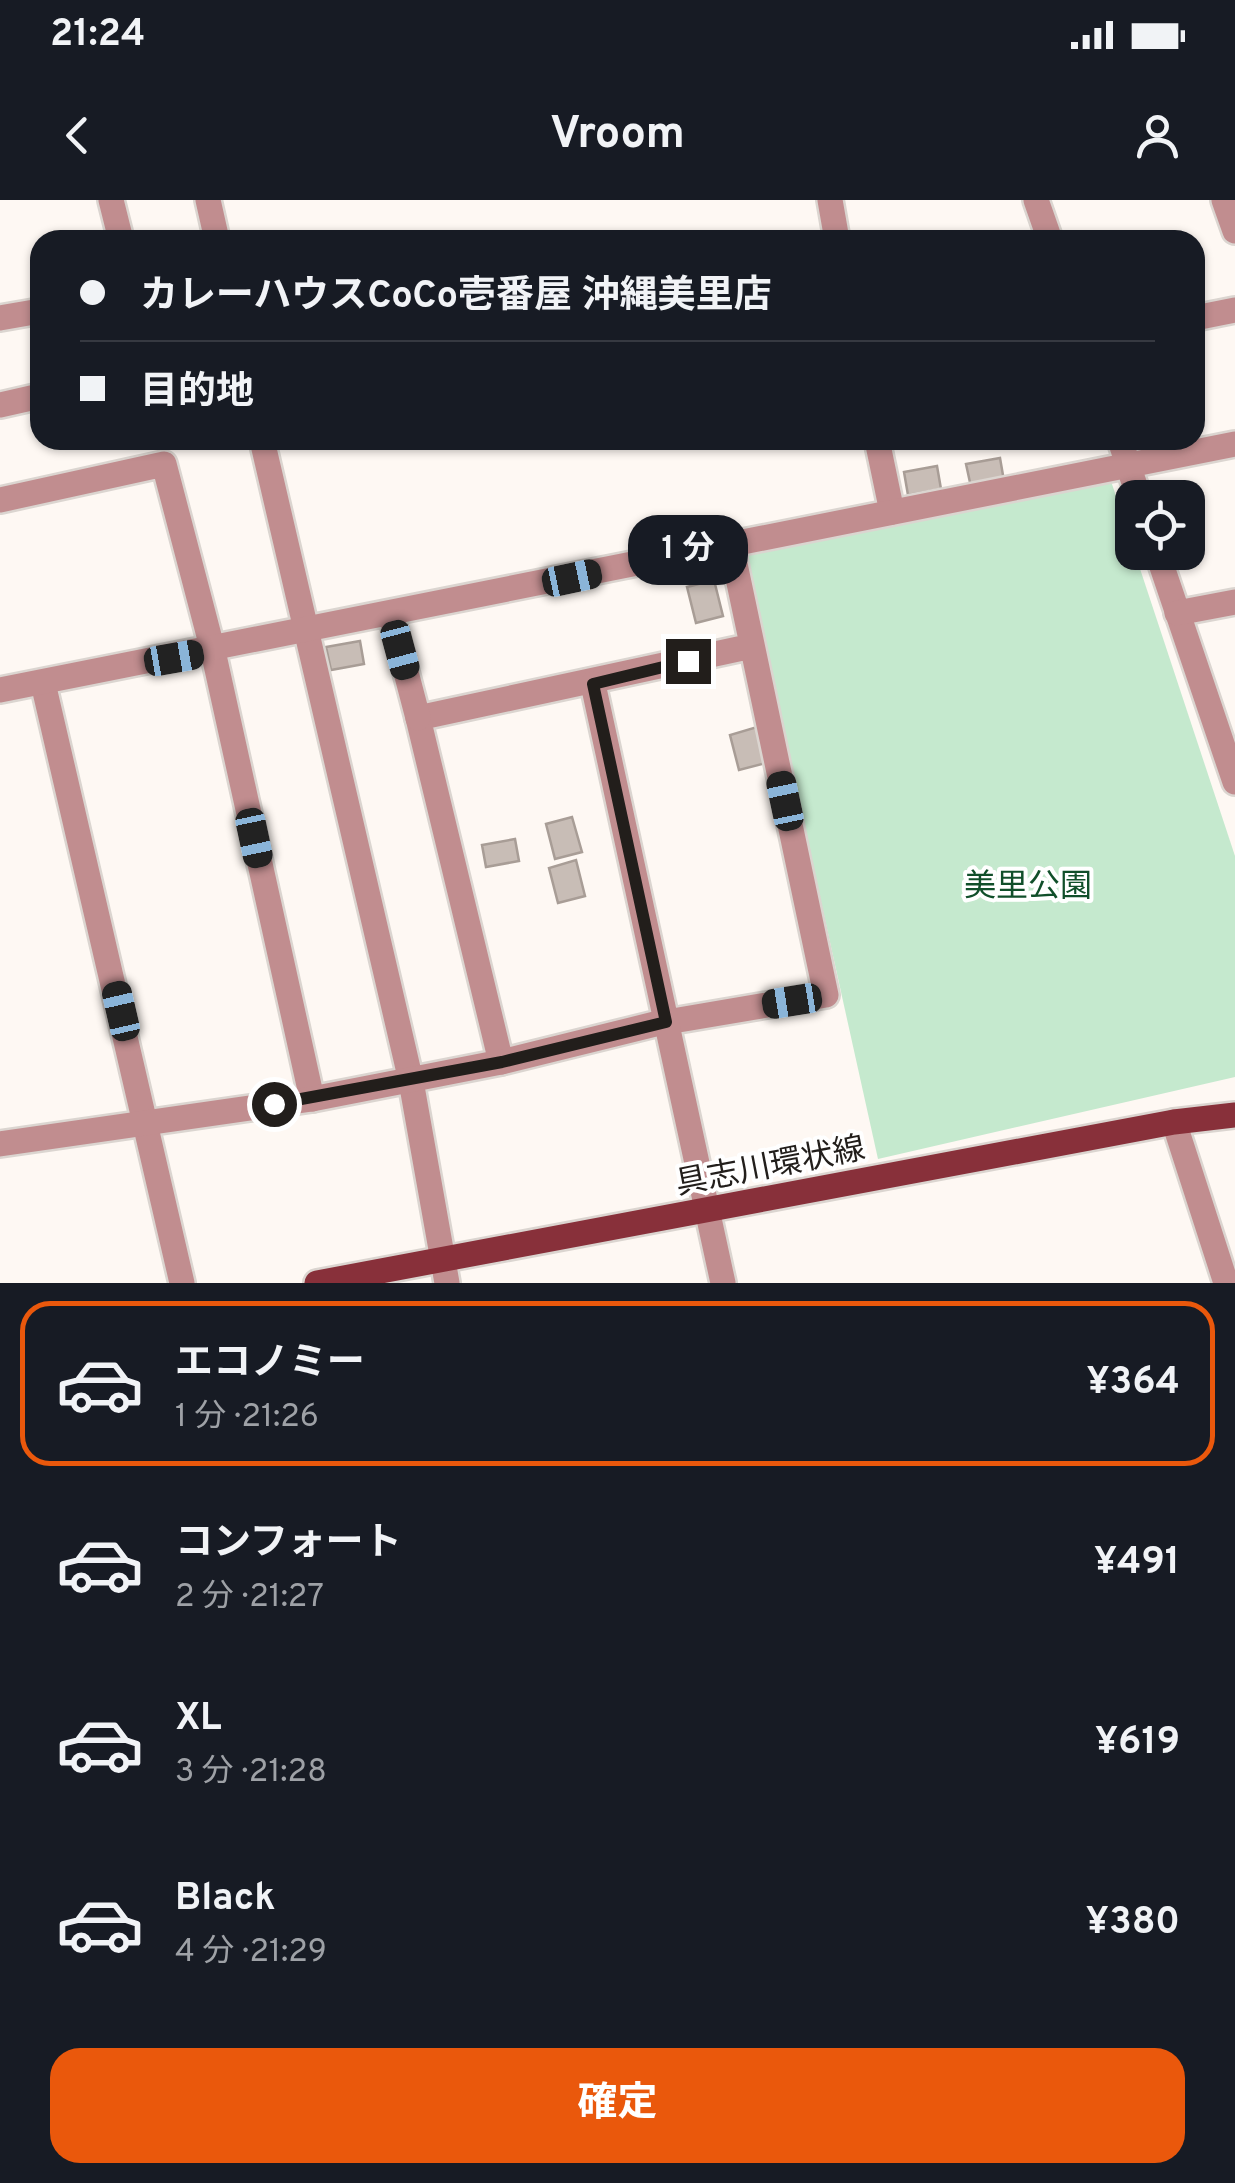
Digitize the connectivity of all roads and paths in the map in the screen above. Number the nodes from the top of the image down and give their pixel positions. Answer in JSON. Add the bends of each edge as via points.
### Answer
{"nodes":[{"id":1,"x":111,"y":200,"type":"edge"},
{"id":2,"x":208,"y":200,"type":"edge"},
{"id":3,"x":830,"y":200,"type":"edge"},
{"id":4,"x":1036,"y":200,"type":"edge"},
{"id":5,"x":1224,"y":200,"type":"edge"},
{"id":6,"x":118,"y":230,"type":"edge"},
{"id":7,"x":215,"y":230,"type":"edge"},
{"id":8,"x":836,"y":230,"type":"edge"},
{"id":9,"x":1046,"y":230,"type":"edge"},
{"id":10,"x":1235,"y":232,"type":"edge"},
{"id":11,"x":1235,"y":310,"type":"edge"},
{"id":12,"x":30,"y":314,"type":"edge"},
{"id":13,"x":1205,"y":316,"type":"edge"},
{"id":14,"x":0,"y":318,"type":"edge"},
{"id":15,"x":30,"y":398,"type":"edge"},
{"id":16,"x":0,"y":405,"type":"edge"},
{"id":17,"x":1235,"y":444,"type":"edge"},
{"id":18,"x":1205,"y":446,"type":"edge"},
{"id":19,"x":264,"y":450,"type":"edge"},
{"id":20,"x":880,"y":450,"type":"edge"},
{"id":21,"x":1152,"y":450,"type":"edge"},
{"id":22,"x":162,"y":452,"type":"edge"},
{"id":23,"x":1124,"y":452,"type":"edge"},
{"id":24,"x":1133,"y":480,"type":"edge"},
{"id":25,"x":0,"y":500,"type":"edge"},
{"id":26,"x":892,"y":512,"type":"junction"},
{"id":27,"x":730,"y":545,"type":"junction"},
{"id":28,"x":1163,"y":570,"type":"edge"},
{"id":29,"x":1235,"y":602,"type":"edge"},
{"id":30,"x":1177,"y":612,"type":"junction"},
{"id":31,"x":391,"y":615,"type":"junction"},
{"id":32,"x":305,"y":633,"type":"junction"},
{"id":33,"x":752,"y":646,"type":"junction"},
{"id":34,"x":213,"y":651,"type":"junction"},
{"id":35,"x":44,"y":683,"type":"junction"},
{"id":36,"x":593,"y":684,"type":"junction"},
{"id":37,"x":0,"y":690,"type":"edge"},
{"id":38,"x":418,"y":718,"type":"junction"},
{"id":39,"x":1235,"y":782,"type":"edge"},
{"id":40,"x":666,"y":1022,"type":"junction"},
{"id":41,"x":502,"y":1062,"type":"junction"},
{"id":42,"x":411,"y":1081,"type":"junction"},
{"id":43,"x":312,"y":1099,"type":"junction"},
{"id":44,"x":1235,"y":1115,"type":"edge"},
{"id":45,"x":147,"y":1120,"type":"junction"},
{"id":46,"x":1174,"y":1122,"type":"junction"},
{"id":47,"x":0,"y":1144,"type":"edge"},
{"id":48,"x":706,"y":1210,"type":"junction"},
{"id":49,"x":445,"y":1271,"type":"edge"},
{"id":50,"x":182,"y":1283,"type":"edge"},
{"id":51,"x":317,"y":1283,"type":"edge"},
{"id":52,"x":723,"y":1283,"type":"edge"},
{"id":53,"x":1226,"y":1283,"type":"edge"}],
"edges":[{"from":1,"to":6,"type":"street"},
{"from":2,"to":7,"type":"street"},
{"from":3,"to":8,"type":"street"},
{"from":4,"to":9,"type":"street"},
{"from":5,"to":10,"type":"street"},
{"from":11,"to":13,"type":"street"},
{"from":12,"to":14,"type":"street"},
{"from":15,"to":16,"type":"street"},
{"from":17,"to":18,"type":"street"},
{"from":19,"to":32,"type":"street"},
{"from":20,"to":26,"type":"street"},
{"from":21,"to":23,"type":"street"},
{"from":22,"to":25,"type":"street"},
{"from":22,"to":34,"type":"street"},
{"from":23,"to":24,"type":"street"},
{"from":23,"to":26,"type":"street"},
{"from":26,"to":27,"type":"street"},
{"from":27,"to":31,"type":"street"},
{"from":27,"to":33,"type":"street"},
{"from":28,"to":30,"type":"street"},
{"from":29,"to":30,"type":"street"},
{"from":30,"to":39,"type":"street"},
{"from":31,"to":32,"type":"street"},
{"from":31,"to":38,"type":"street"},
{"from":32,"to":34,"type":"street"},
{"from":32,"to":42,"type":"street"},
{"from":33,"to":36,"type":"street"},
{"from":33,"to":40,"type":"street","via":[[826,996]]},
{"from":34,"to":35,"type":"street"},
{"from":34,"to":43,"type":"street"},
{"from":35,"to":37,"type":"street"},
{"from":35,"to":45,"type":"street"},
{"from":36,"to":38,"type":"street"},
{"from":36,"to":40,"type":"street"},
{"from":38,"to":41,"type":"street"},
{"from":40,"to":41,"type":"street"},
{"from":40,"to":48,"type":"street"},
{"from":41,"to":42,"type":"street"},
{"from":42,"to":43,"type":"street"},
{"from":42,"to":49,"type":"street"},
{"from":43,"to":45,"type":"street"},
{"from":44,"to":46,"type":"main road","name":"具志川環状線"},
{"from":45,"to":47,"type":"street"},
{"from":45,"to":50,"type":"street"},
{"from":46,"to":48,"type":"main road","name":"具志川環状線"},
{"from":46,"to":53,"type":"street"},
{"from":48,"to":49,"type":"main road","name":"具志川環状線"},
{"from":48,"to":52,"type":"street"},
{"from":49,"to":51,"type":"main road","name":"具志川環状線"}]}
